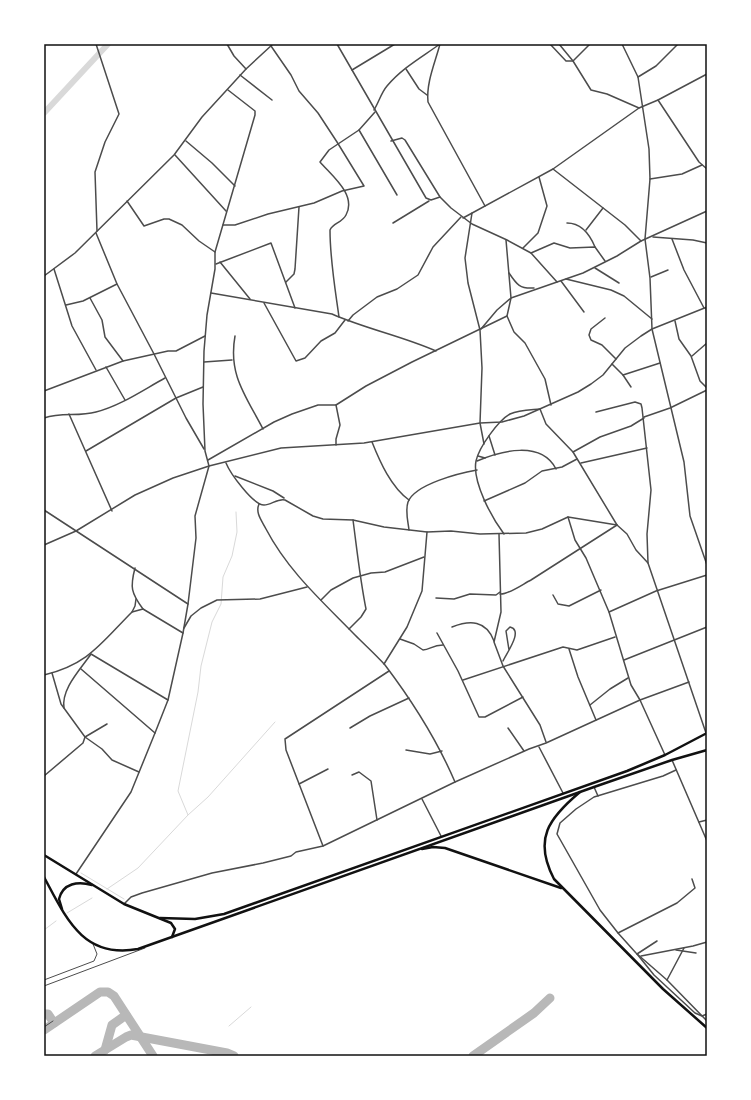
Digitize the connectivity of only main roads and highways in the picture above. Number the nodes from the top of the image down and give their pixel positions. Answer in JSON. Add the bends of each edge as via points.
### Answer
{"nodes":[{"id":1,"x":707,"y":734,"type":"edge"},
{"id":2,"x":707,"y":750,"type":"edge"},
{"id":3,"x":581,"y":792,"type":"junction"},
{"id":4,"x":405,"y":854,"type":"junction"},
{"id":5,"x":44,"y":855,"type":"edge"},
{"id":6,"x":44,"y":877,"type":"edge"},
{"id":7,"x":95,"y":886,"type":"junction"},
{"id":8,"x":561,"y":888,"type":"junction"},
{"id":9,"x":65,"y":916,"type":"junction"},
{"id":10,"x":160,"y":918,"type":"junction"},
{"id":11,"x":170,"y":939,"type":"junction"},
{"id":12,"x":707,"y":1028,"type":"edge"}],
"edges":[{"from":1,"to":10,"type":"main road","via":[[627,771],[217,916],[195,919]]},
{"from":2,"to":3,"type":"main road"},
{"from":3,"to":4,"type":"main road"},
{"from":3,"to":8,"type":"main road","via":[[556,814],[545,839],[548,866]]},
{"from":4,"to":8,"type":"main road","via":[[427,848],[445,848]]},
{"from":4,"to":11,"type":"main road"},
{"from":5,"to":7,"type":"main road"},
{"from":6,"to":9,"type":"main road"},
{"from":7,"to":9,"type":"main road","via":[[75,883],[63,890],[59,899]]},
{"from":7,"to":10,"type":"main road","via":[[124,904]]},
{"from":8,"to":12,"type":"main road","via":[[663,989]]},
{"from":9,"to":11,"type":"main road","via":[[77,932],[92,944],[104,949],[121,951],[147,947]]},
{"from":10,"to":11,"type":"main road","via":[[171,923],[175,929],[175,934]]}]}
